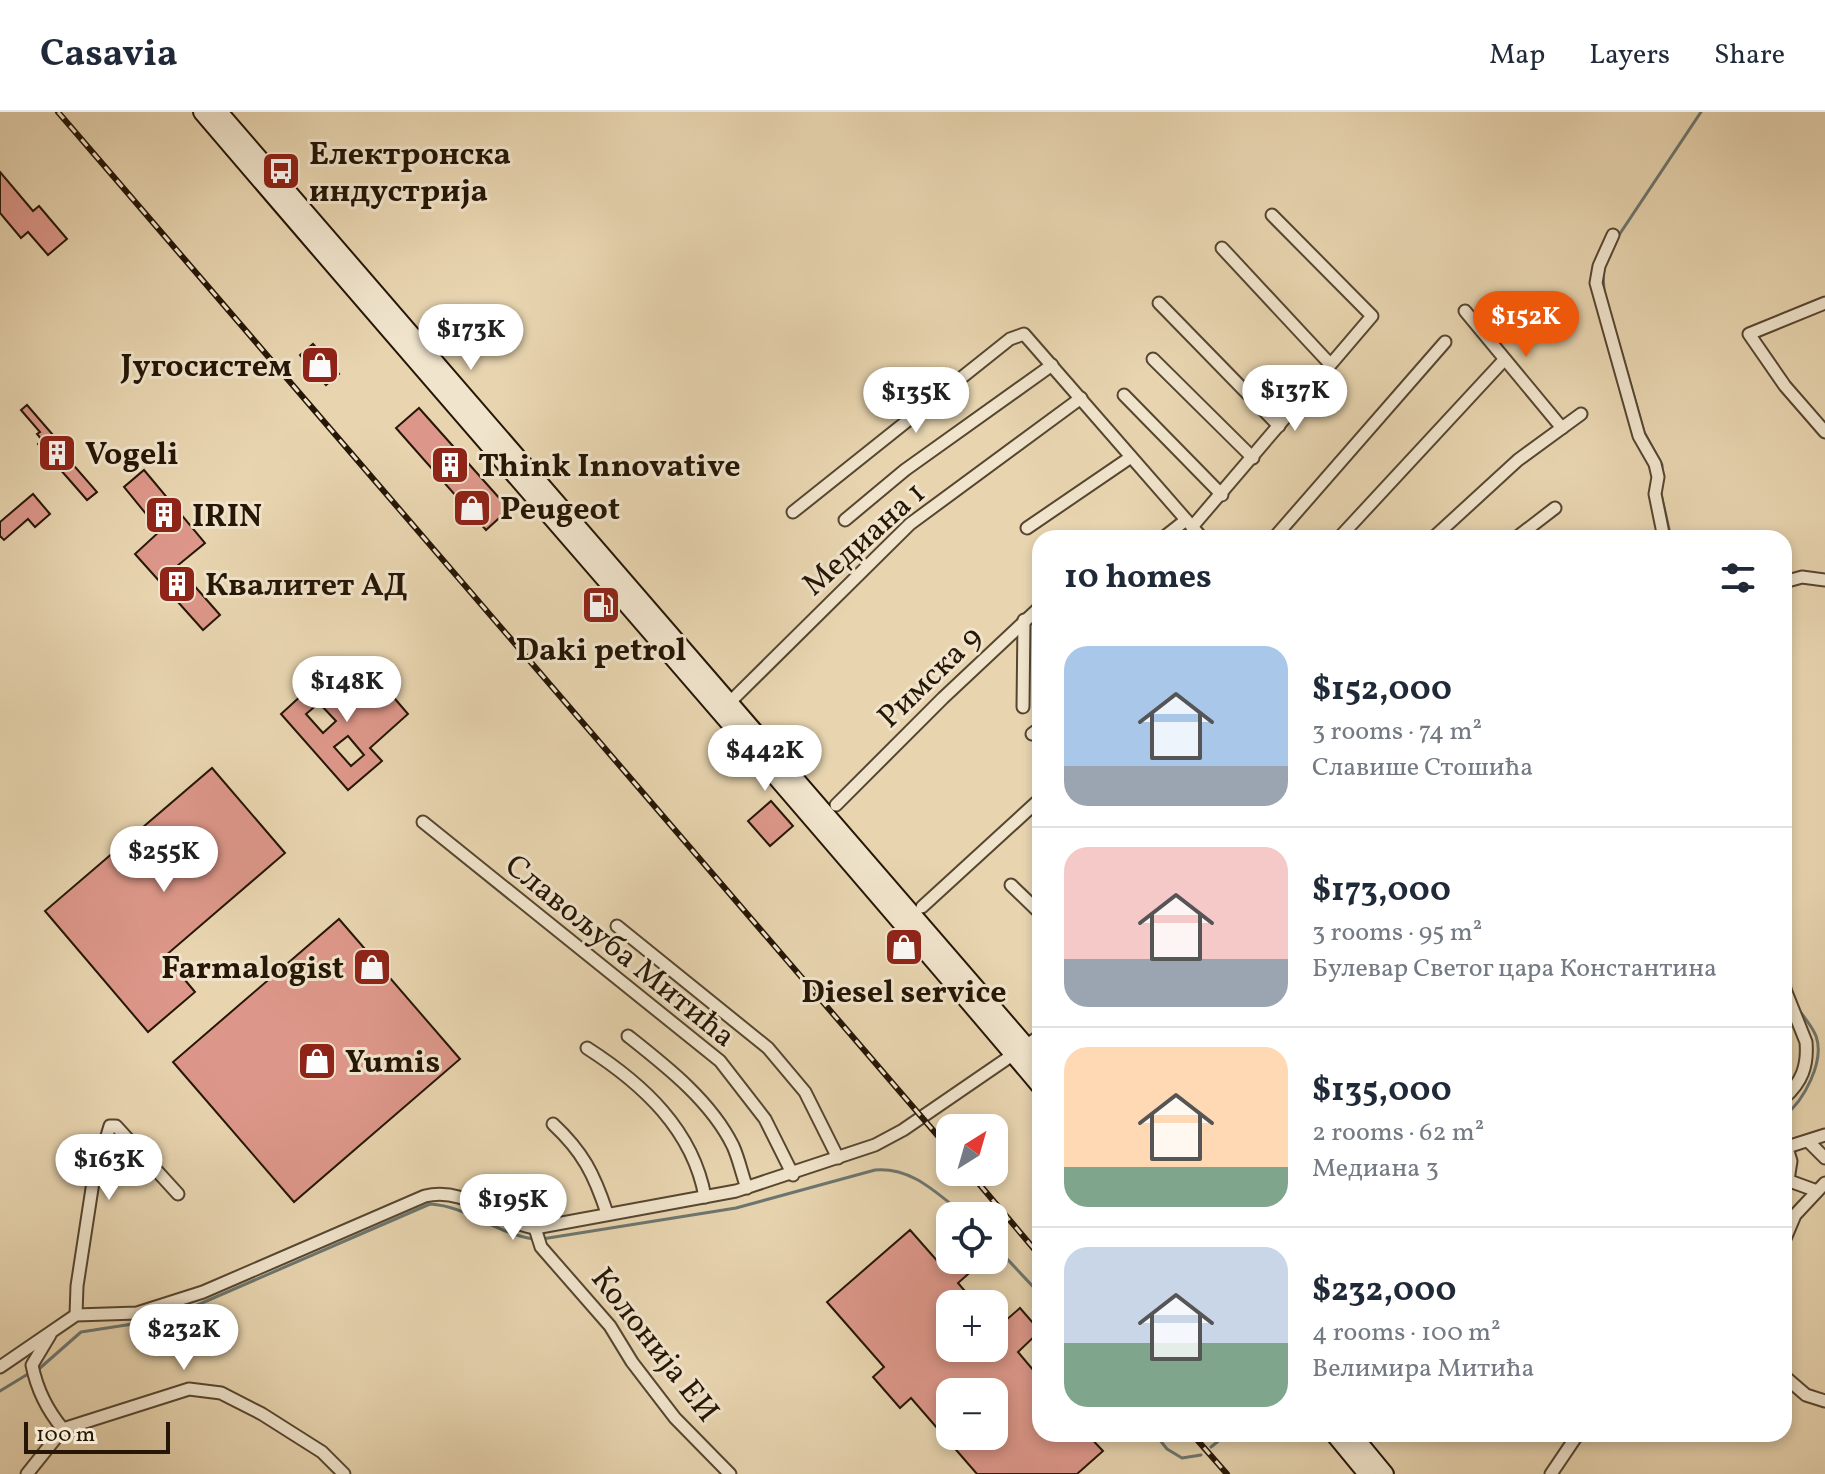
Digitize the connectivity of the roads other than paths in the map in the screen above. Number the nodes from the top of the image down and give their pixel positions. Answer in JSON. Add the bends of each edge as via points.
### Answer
{"nodes":[{"id":1,"x":202,"y":112,"type":"edge"},
{"id":2,"x":219,"y":112,"type":"edge"},
{"id":3,"x":1272,"y":215,"type":"dead end"},
{"id":4,"x":1613,"y":235,"type":"dead end"},
{"id":5,"x":1222,"y":248,"type":"dead end"},
{"id":6,"x":1159,"y":303,"type":"dead end"},
{"id":7,"x":1825,"y":303,"type":"edge"},
{"id":8,"x":1465,"y":311,"type":"dead end"},
{"id":9,"x":1445,"y":342,"type":"dead end"},
{"id":10,"x":1153,"y":359,"type":"dead end"},
{"id":11,"x":1504,"y":360,"type":"junction"},
{"id":12,"x":1330,"y":364,"type":"junction"},
{"id":13,"x":1052,"y":365,"type":"junction"},
{"id":14,"x":1124,"y":395,"type":"dead end"},
{"id":15,"x":1081,"y":398,"type":"junction"},
{"id":16,"x":1581,"y":414,"type":"dead end"},
{"id":17,"x":1279,"y":426,"type":"junction"},
{"id":18,"x":1562,"y":428,"type":"junction"},
{"id":19,"x":1825,"y":432,"type":"edge"},
{"id":20,"x":1131,"y":457,"type":"junction"},
{"id":21,"x":1253,"y":458,"type":"junction"},
{"id":22,"x":1222,"y":495,"type":"junction"},
{"id":23,"x":1555,"y":508,"type":"dead end"},
{"id":24,"x":793,"y":512,"type":"dead end"},
{"id":25,"x":845,"y":520,"type":"dead end"},
{"id":26,"x":1189,"y":523,"type":"junction"},
{"id":27,"x":1027,"y":528,"type":"dead end"},
{"id":28,"x":1177,"y":530,"type":"edge"},
{"id":29,"x":1195,"y":530,"type":"edge"},
{"id":30,"x":1281,"y":530,"type":"edge"},
{"id":31,"x":1346,"y":530,"type":"edge"},
{"id":32,"x":1442,"y":530,"type":"edge"},
{"id":33,"x":1526,"y":530,"type":"edge"},
{"id":34,"x":1662,"y":530,"type":"edge"},
{"id":35,"x":1792,"y":580,"type":"edge"},
{"id":36,"x":1825,"y":580,"type":"edge"},
{"id":37,"x":1032,"y":614,"type":"edge"},
{"id":38,"x":1024,"y":620,"type":"junction"},
{"id":39,"x":730,"y":702,"type":"junction"},
{"id":40,"x":1023,"y":707,"type":"dead end"},
{"id":41,"x":836,"y":805,"type":"dead end"},
{"id":42,"x":1032,"y":809,"type":"edge"},
{"id":43,"x":423,"y":822,"type":"dead end"},
{"id":44,"x":1011,"y":885,"type":"dead end"},
{"id":45,"x":1032,"y":905,"type":"edge"},
{"id":46,"x":922,"y":907,"type":"dead end"},
{"id":47,"x":617,"y":926,"type":"dead end"},
{"id":48,"x":1792,"y":1006,"type":"edge"},
{"id":49,"x":628,"y":1036,"type":"dead end"},
{"id":50,"x":1026,"y":1045,"type":"edge"},
{"id":51,"x":587,"y":1048,"type":"dead end"},
{"id":52,"x":1792,"y":1089,"type":"edge"},
{"id":53,"x":553,"y":1124,"type":"dead end"},
{"id":54,"x":1825,"y":1135,"type":"edge"},
{"id":55,"x":1809,"y":1142,"type":"junction"},
{"id":56,"x":1792,"y":1146,"type":"edge"},
{"id":57,"x":838,"y":1158,"type":"junction"},
{"id":58,"x":1825,"y":1158,"type":"edge"},
{"id":59,"x":793,"y":1175,"type":"junction"},
{"id":60,"x":1792,"y":1180,"type":"edge"},
{"id":61,"x":1821,"y":1187,"type":"edge"},
{"id":62,"x":747,"y":1188,"type":"junction"},
{"id":63,"x":178,"y":1194,"type":"dead end"},
{"id":64,"x":705,"y":1197,"type":"junction"},
{"id":65,"x":607,"y":1213,"type":"junction"},
{"id":66,"x":1792,"y":1222,"type":"edge"},
{"id":67,"x":538,"y":1236,"type":"junction"},
{"id":68,"x":76,"y":1315,"type":"junction"},
{"id":69,"x":58,"y":1326,"type":"junction"},
{"id":70,"x":0,"y":1367,"type":"edge"},
{"id":71,"x":1792,"y":1383,"type":"edge"},
{"id":72,"x":1825,"y":1401,"type":"edge"},
{"id":73,"x":63,"y":1429,"type":"junction"},
{"id":74,"x":1341,"y":1442,"type":"edge"},
{"id":75,"x":1359,"y":1442,"type":"edge"},
{"id":76,"x":1573,"y":1442,"type":"edge"},
{"id":77,"x":27,"y":1474,"type":"edge"},
{"id":78,"x":344,"y":1474,"type":"edge"},
{"id":79,"x":730,"y":1474,"type":"edge"},
{"id":80,"x":1367,"y":1474,"type":"edge"},
{"id":81,"x":1385,"y":1474,"type":"edge"},
{"id":82,"x":1551,"y":1474,"type":"edge"}],
"edges":[{"from":1,"to":50,"type":"main road","via":[[401,347]]},
{"from":2,"to":39,"type":"main road"},
{"from":3,"to":12,"type":"street","via":[[1372,316]]},
{"from":4,"to":34,"type":"street","via":[[1596,283],[1639,436],[1655,464]]},
{"from":5,"to":12,"type":"street"},
{"from":6,"to":17,"type":"street"},
{"from":7,"to":19,"type":"street","via":[[1749,334]]},
{"from":8,"to":11,"type":"street"},
{"from":9,"to":30,"type":"street"},
{"from":10,"to":21,"type":"street"},
{"from":11,"to":18,"type":"street"},
{"from":11,"to":31,"type":"street"},
{"from":12,"to":17,"type":"street"},
{"from":13,"to":15,"type":"street"},
{"from":13,"to":24,"type":"street","via":[[1024,334],[1010,339]]},
{"from":13,"to":25,"type":"street","via":[[905,470]]},
{"from":14,"to":22,"type":"street"},
{"from":15,"to":20,"type":"street"},
{"from":15,"to":39,"type":"street","name":"Медиана 1","via":[[910,524]]},
{"from":16,"to":18,"type":"street"},
{"from":17,"to":21,"type":"street"},
{"from":18,"to":32,"type":"street","via":[[1518,460]]},
{"from":20,"to":26,"type":"street"},
{"from":20,"to":27,"type":"street"},
{"from":21,"to":22,"type":"street"},
{"from":22,"to":26,"type":"street"},
{"from":23,"to":33,"type":"street"},
{"from":26,"to":28,"type":"street"},
{"from":26,"to":29,"type":"street"},
{"from":35,"to":36,"type":"street"},
{"from":37,"to":38,"type":"street","name":"Римска 9"},
{"from":38,"to":40,"type":"street","name":"Римска 9"},
{"from":38,"to":41,"type":"street","name":"Римска 9"},
{"from":39,"to":50,"type":"main road"},
{"from":42,"to":46,"type":"street"},
{"from":43,"to":59,"type":"street","name":"Славољуба Митића","via":[[720,1061],[765,1119]]},
{"from":44,"to":45,"type":"street"},
{"from":47,"to":57,"type":"street","via":[[768,1048],[805,1092]]},
{"from":48,"to":52,"type":"street","via":[[1807,1051],[1802,1077]]},
{"from":49,"to":62,"type":"street","via":[[701,1101],[732,1145]]},
{"from":50,"to":57,"type":"street","via":[[888,1139]]},
{"from":51,"to":64,"type":"street","via":[[665,1113],[688,1143]]},
{"from":53,"to":65,"type":"street","via":[[583,1156]]},
{"from":54,"to":55,"type":"street"},
{"from":55,"to":56,"type":"street"},
{"from":55,"to":58,"type":"street"},
{"from":57,"to":59,"type":"street"},
{"from":59,"to":62,"type":"street"},
{"from":60,"to":61,"type":"street"},
{"from":61,"to":66,"type":"street"},
{"from":62,"to":64,"type":"street"},
{"from":63,"to":68,"type":"street","via":[[116,1126],[110,1126],[93,1182]]},
{"from":64,"to":65,"type":"street"},
{"from":65,"to":67,"type":"street"},
{"from":67,"to":68,"type":"street","via":[[463,1197],[433,1194],[203,1292],[137,1313]]},
{"from":67,"to":79,"type":"street","name":"Колонија ЕИ","via":[[675,1418]]},
{"from":68,"to":69,"type":"street"},
{"from":69,"to":70,"type":"street"},
{"from":69,"to":73,"type":"street","via":[[32,1365],[36,1386]]},
{"from":71,"to":72,"type":"street"},
{"from":73,"to":77,"type":"street"},
{"from":73,"to":78,"type":"street","via":[[189,1389],[221,1393],[322,1452]]},
{"from":74,"to":80,"type":"main road"},
{"from":75,"to":81,"type":"main road"},
{"from":76,"to":82,"type":"street"}]}
